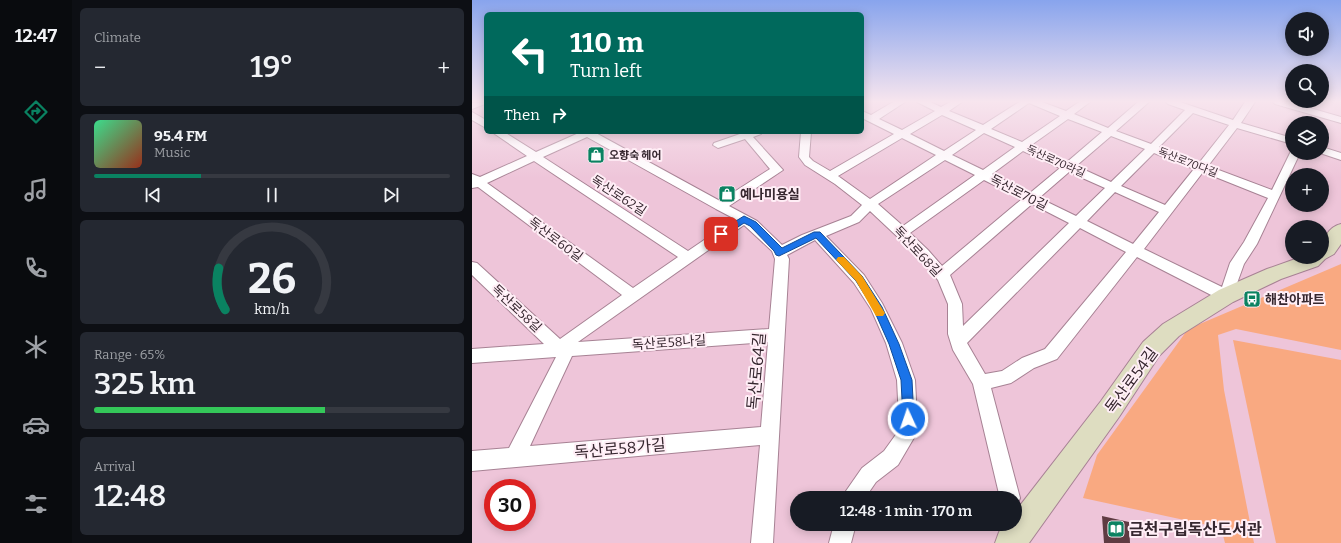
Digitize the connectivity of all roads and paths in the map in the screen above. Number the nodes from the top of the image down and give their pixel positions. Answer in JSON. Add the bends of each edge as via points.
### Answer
{"nodes":[{"id":1,"x":889,"y":127,"type":"edge"},
{"id":2,"x":914,"y":127,"type":"edge"},
{"id":3,"x":979,"y":127,"type":"edge"},
{"id":4,"x":986,"y":127,"type":"edge"},
{"id":5,"x":1050,"y":127,"type":"edge"},
{"id":6,"x":1098,"y":127,"type":"edge"},
{"id":7,"x":1115,"y":127,"type":"edge"},
{"id":8,"x":1174,"y":127,"type":"edge"},
{"id":9,"x":1232,"y":127,"type":"edge"},
{"id":10,"x":1246,"y":127,"type":"edge"},
{"id":11,"x":983,"y":129,"type":"junction"},
{"id":12,"x":1110,"y":132,"type":"junction"},
{"id":13,"x":500,"y":134,"type":"edge"},
{"id":14,"x":583,"y":134,"type":"edge"},
{"id":15,"x":591,"y":134,"type":"edge"},
{"id":16,"x":748,"y":134,"type":"edge"},
{"id":17,"x":751,"y":134,"type":"edge"},
{"id":18,"x":806,"y":134,"type":"edge"},
{"id":19,"x":902,"y":134,"type":"junction"},
{"id":20,"x":1285,"y":139,"type":"edge"},
{"id":21,"x":718,"y":146,"type":"dead end"},
{"id":22,"x":1023,"y":147,"type":"junction"},
{"id":23,"x":1153,"y":148,"type":"junction"},
{"id":24,"x":1329,"y":152,"type":"edge"},
{"id":25,"x":944,"y":155,"type":"junction"},
{"id":26,"x":1341,"y":156,"type":"edge"},
{"id":27,"x":534,"y":157,"type":"junction"},
{"id":28,"x":1293,"y":160,"type":"edge"},
{"id":29,"x":1068,"y":167,"type":"junction"},
{"id":30,"x":1202,"y":167,"type":"junction"},
{"id":31,"x":984,"y":175,"type":"junction"},
{"id":32,"x":830,"y":176,"type":"junction"},
{"id":33,"x":474,"y":181,"type":"edge"},
{"id":34,"x":1114,"y":187,"type":"junction"},
{"id":35,"x":1275,"y":196,"type":"junction"},
{"id":36,"x":1031,"y":198,"type":"junction"},
{"id":37,"x":870,"y":204,"type":"junction"},
{"id":38,"x":720,"y":206,"type":"junction"},
{"id":39,"x":1167,"y":211,"type":"junction"},
{"id":40,"x":744,"y":219,"type":"junction"},
{"id":41,"x":1078,"y":222,"type":"junction"},
{"id":42,"x":1341,"y":230,"type":"edge"},
{"id":43,"x":902,"y":233,"type":"junction"},
{"id":44,"x":817,"y":234,"type":"junction"},
{"id":45,"x":1329,"y":246,"type":"edge"},
{"id":46,"x":1136,"y":251,"type":"junction"},
{"id":47,"x":779,"y":253,"type":"junction"},
{"id":48,"x":688,"y":257,"type":"junction"},
{"id":49,"x":1300,"y":264,"type":"edge"},
{"id":50,"x":472,"y":267,"type":"edge"},
{"id":51,"x":941,"y":274,"type":"junction"},
{"id":52,"x":632,"y":296,"type":"junction"},
{"id":53,"x":1226,"y":296,"type":"junction"},
{"id":54,"x":777,"y":335,"type":"junction"},
{"id":55,"x":958,"y":341,"type":"junction"},
{"id":56,"x":562,"y":350,"type":"junction"},
{"id":57,"x":472,"y":356,"type":"edge"},
{"id":58,"x":981,"y":382,"type":"junction"},
{"id":59,"x":769,"y":435,"type":"junction"},
{"id":60,"x":515,"y":457,"type":"junction"},
{"id":61,"x":472,"y":461,"type":"edge"},
{"id":62,"x":858,"y":491,"type":"edge"},
{"id":63,"x":1008,"y":491,"type":"edge"},
{"id":64,"x":843,"y":531,"type":"edge"},
{"id":65,"x":1014,"y":533,"type":"edge"},
{"id":66,"x":762,"y":543,"type":"edge"},
{"id":67,"x":840,"y":543,"type":"edge"}],
"edges":[{"from":1,"to":19,"type":"street","name":"독산로70길"},
{"from":2,"to":19,"type":"street"},
{"from":3,"to":11,"type":"street","name":"독산로70라길"},
{"from":4,"to":11,"type":"street"},
{"from":5,"to":22,"type":"street"},
{"from":6,"to":12,"type":"street","name":"독산로70다길"},
{"from":7,"to":12,"type":"street"},
{"from":8,"to":23,"type":"street"},
{"from":9,"to":30,"type":"street"},
{"from":10,"to":20,"type":"street"},
{"from":11,"to":22,"type":"street","name":"독산로70라길"},
{"from":11,"to":25,"type":"street"},
{"from":12,"to":23,"type":"street","name":"독산로70다길"},
{"from":12,"to":29,"type":"street"},
{"from":13,"to":27,"type":"street","name":"독산로62길"},
{"from":14,"to":27,"type":"street"},
{"from":15,"to":38,"type":"street"},
{"from":16,"to":21,"type":"street"},
{"from":17,"to":38,"type":"street","via":[[777,170]]},
{"from":18,"to":32,"type":"street","name":"독산로68길","via":[[804,157]]},
{"from":19,"to":25,"type":"street","name":"독산로70길"},
{"from":19,"to":32,"type":"street"},
{"from":22,"to":29,"type":"street","name":"독산로70라길"},
{"from":22,"to":31,"type":"street"},
{"from":23,"to":30,"type":"street","name":"독산로70다길"},
{"from":23,"to":34,"type":"street"},
{"from":24,"to":26,"type":"street"},
{"from":25,"to":31,"type":"street","name":"독산로70길"},
{"from":25,"to":37,"type":"street"},
{"from":27,"to":33,"type":"street"},
{"from":27,"to":48,"type":"street","name":"독산로62길"},
{"from":28,"to":35,"type":"street"},
{"from":29,"to":34,"type":"street","name":"독산로70라길"},
{"from":29,"to":36,"type":"street"},
{"from":30,"to":35,"type":"street","name":"독산로70다길"},
{"from":30,"to":39,"type":"street"},
{"from":31,"to":36,"type":"street","name":"독산로70길"},
{"from":31,"to":43,"type":"street"},
{"from":32,"to":37,"type":"street","name":"독산로68길"},
{"from":33,"to":52,"type":"street","name":"독산로60길"},
{"from":34,"to":39,"type":"street","name":"독산로70라길"},
{"from":34,"to":41,"type":"street"},
{"from":35,"to":53,"type":"street","via":[[1238,263]]},
{"from":36,"to":41,"type":"street","name":"독산로70길"},
{"from":36,"to":51,"type":"street"},
{"from":37,"to":43,"type":"street","name":"독산로68길"},
{"from":37,"to":44,"type":"street","via":[[855,219]]},
{"from":38,"to":40,"type":"street"},
{"from":39,"to":46,"type":"street"},
{"from":40,"to":47,"type":"street","via":[[753,224]]},
{"from":40,"to":48,"type":"street"},
{"from":41,"to":46,"type":"street","name":"독산로70길"},
{"from":41,"to":55,"type":"street"},
{"from":42,"to":45,"type":"street"},
{"from":43,"to":51,"type":"street","name":"독산로68길"},
{"from":44,"to":47,"type":"street"},
{"from":44,"to":62,"type":"street","via":[[859,279],[877,307],[894,344],[906,380],[906,436],[891,458],[869,475]]},
{"from":46,"to":53,"type":"street","name":"독산로70길"},
{"from":46,"to":58,"type":"street","via":[[1051,354],[1028,363],[1005,378]]},
{"from":47,"to":54,"type":"street","name":"독산로64길","via":[[782,259]]},
{"from":48,"to":52,"type":"street"},
{"from":49,"to":53,"type":"street","name":"독산로54길"},
{"from":50,"to":56,"type":"street","name":"독산로58길"},
{"from":51,"to":55,"type":"street","name":"독산로68길","via":[[951,292]]},
{"from":52,"to":56,"type":"street","via":[[567,341]]},
{"from":53,"to":65,"type":"street","name":"독산로54길","via":[[1171,330],[1151,349],[1110,409]]},
{"from":54,"to":56,"type":"street","name":"독산로58나길"},
{"from":54,"to":59,"type":"street","name":"독산로64길"},
{"from":55,"to":58,"type":"street","name":"독산로68길"},
{"from":56,"to":57,"type":"street","name":"독산로58나길"},
{"from":56,"to":60,"type":"street","via":[[564,357]]},
{"from":58,"to":63,"type":"street","name":"독산로68길"},
{"from":59,"to":60,"type":"street","name":"독산로58가길"},
{"from":59,"to":66,"type":"street","name":"독산로64길"},
{"from":60,"to":61,"type":"street","name":"독산로58가길"},
{"from":64,"to":67,"type":"street"}]}
